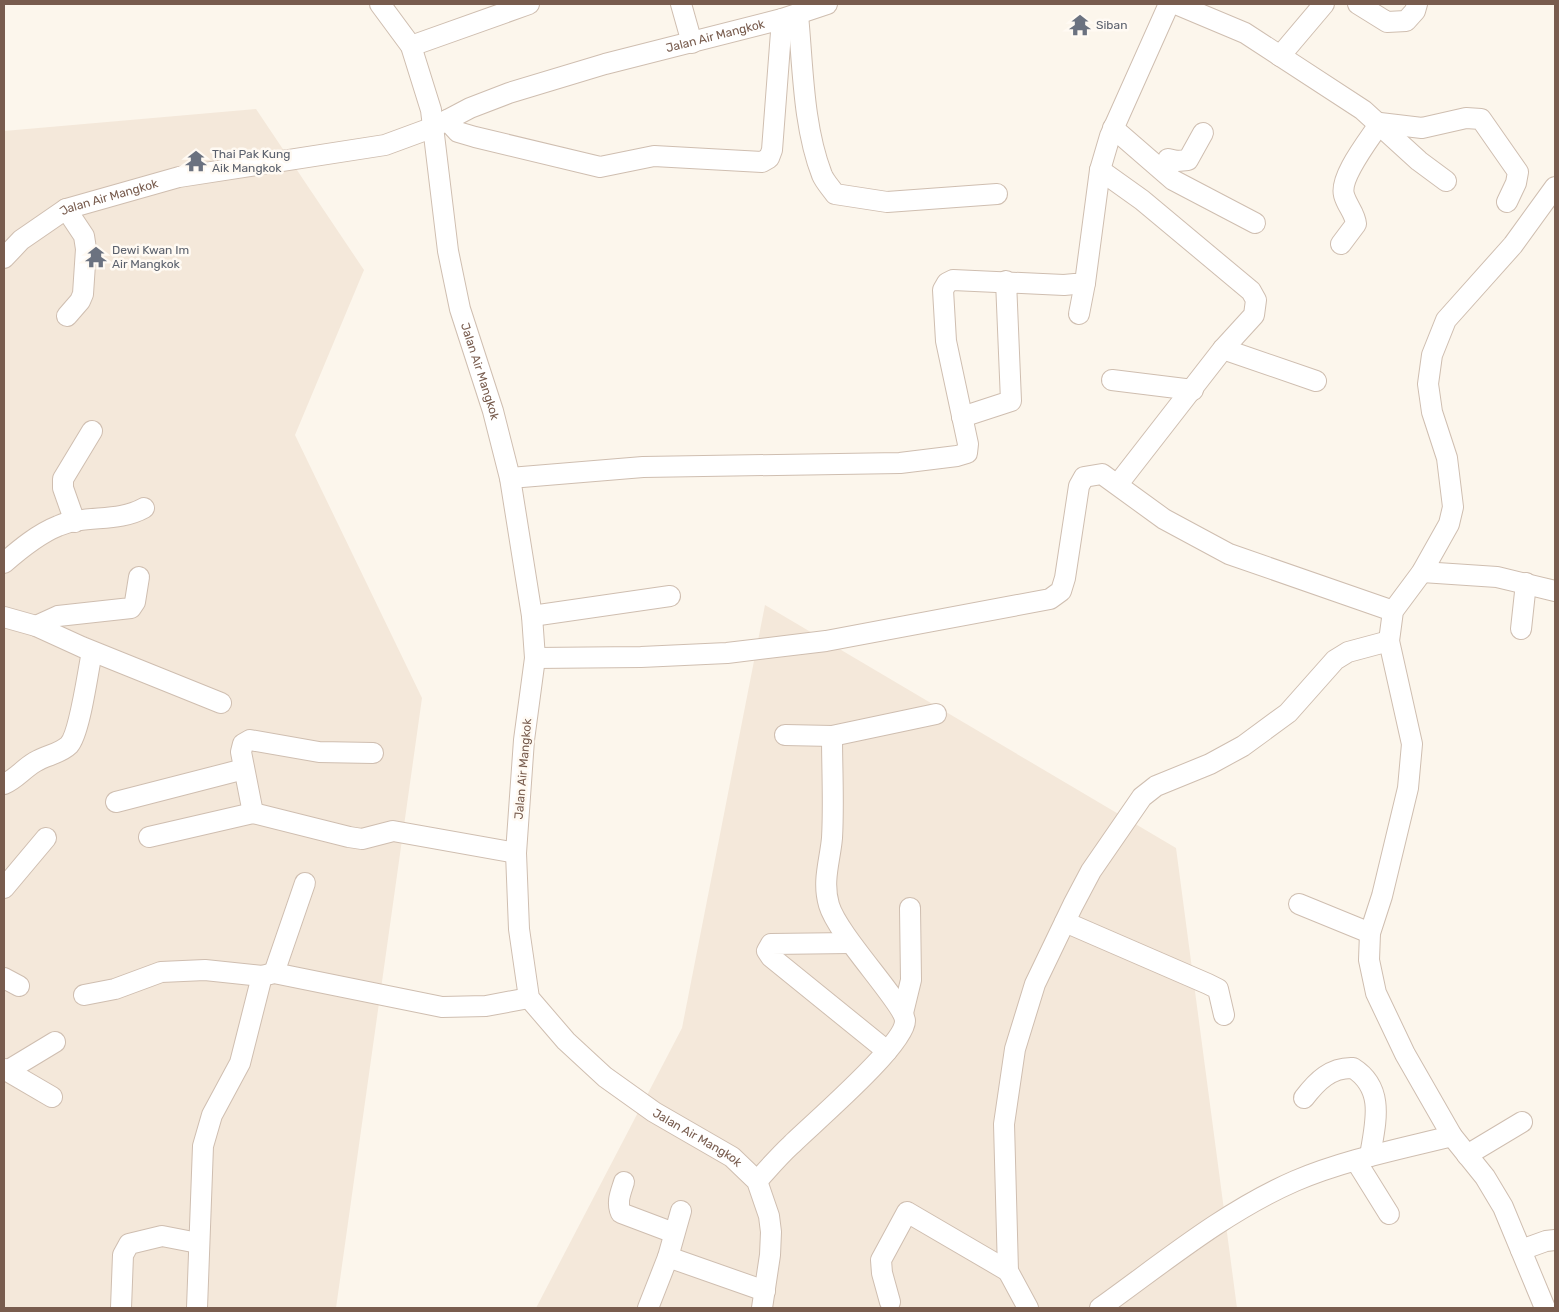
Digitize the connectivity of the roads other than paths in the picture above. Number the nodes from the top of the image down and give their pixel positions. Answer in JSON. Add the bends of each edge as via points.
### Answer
{"nodes":[{"id":1,"x":380,"y":4,"type":"edge"},
{"id":2,"x":529,"y":4,"type":"edge"},
{"id":3,"x":681,"y":4,"type":"edge"},
{"id":4,"x":827,"y":4,"type":"edge"},
{"id":5,"x":1169,"y":4,"type":"edge"},
{"id":6,"x":1176,"y":4,"type":"edge"},
{"id":7,"x":1324,"y":4,"type":"edge"},
{"id":8,"x":1358,"y":4,"type":"edge"},
{"id":9,"x":1417,"y":4,"type":"edge"},
{"id":10,"x":790,"y":17,"type":"junction"},
{"id":11,"x":692,"y":43,"type":"junction"},
{"id":12,"x":410,"y":46,"type":"junction"},
{"id":13,"x":1280,"y":56,"type":"junction"},
{"id":14,"x":1380,"y":123,"type":"junction"},
{"id":15,"x":441,"y":124,"type":"junction"},
{"id":16,"x":1115,"y":124,"type":"junction"},
{"id":17,"x":1203,"y":132,"type":"dead end"},
{"id":18,"x":1164,"y":164,"type":"junction"},
{"id":19,"x":1100,"y":170,"type":"junction"},
{"id":20,"x":1446,"y":181,"type":"dead end"},
{"id":21,"x":1555,"y":187,"type":"edge"},
{"id":22,"x":997,"y":194,"type":"dead end"},
{"id":23,"x":1507,"y":202,"type":"dead end"},
{"id":24,"x":66,"y":209,"type":"junction"},
{"id":25,"x":1255,"y":223,"type":"dead end"},
{"id":26,"x":1341,"y":244,"type":"dead end"},
{"id":27,"x":4,"y":258,"type":"edge"},
{"id":28,"x":1006,"y":281,"type":"junction"},
{"id":29,"x":1085,"y":283,"type":"junction"},
{"id":30,"x":1079,"y":314,"type":"dead end"},
{"id":31,"x":67,"y":316,"type":"dead end"},
{"id":32,"x":1223,"y":349,"type":"junction"},
{"id":33,"x":1112,"y":380,"type":"dead end"},
{"id":34,"x":1316,"y":381,"type":"dead end"},
{"id":35,"x":1193,"y":390,"type":"junction"},
{"id":36,"x":962,"y":417,"type":"junction"},
{"id":37,"x":92,"y":431,"type":"dead end"},
{"id":38,"x":510,"y":478,"type":"junction"},
{"id":39,"x":1118,"y":484,"type":"junction"},
{"id":40,"x":144,"y":508,"type":"dead end"},
{"id":41,"x":75,"y":522,"type":"junction"},
{"id":42,"x":4,"y":563,"type":"edge"},
{"id":43,"x":1422,"y":572,"type":"junction"},
{"id":44,"x":139,"y":577,"type":"dead end"},
{"id":45,"x":1526,"y":583,"type":"junction"},
{"id":46,"x":1555,"y":591,"type":"edge"},
{"id":47,"x":670,"y":596,"type":"dead end"},
{"id":48,"x":1393,"y":611,"type":"junction"},
{"id":49,"x":532,"y":616,"type":"junction"},
{"id":50,"x":4,"y":617,"type":"edge"},
{"id":51,"x":36,"y":626,"type":"junction"},
{"id":52,"x":1521,"y":629,"type":"dead end"},
{"id":53,"x":1389,"y":641,"type":"junction"},
{"id":54,"x":92,"y":652,"type":"junction"},
{"id":55,"x":535,"y":658,"type":"junction"},
{"id":56,"x":221,"y":703,"type":"dead end"},
{"id":57,"x":936,"y":714,"type":"dead end"},
{"id":58,"x":785,"y":735,"type":"dead end"},
{"id":59,"x":832,"y":736,"type":"junction"},
{"id":60,"x":373,"y":753,"type":"dead end"},
{"id":61,"x":244,"y":768,"type":"junction"},
{"id":62,"x":4,"y":784,"type":"edge"},
{"id":63,"x":116,"y":802,"type":"dead end"},
{"id":64,"x":253,"y":813,"type":"junction"},
{"id":65,"x":149,"y":837,"type":"dead end"},
{"id":66,"x":46,"y":838,"type":"dead end"},
{"id":67,"x":516,"y":853,"type":"junction"},
{"id":68,"x":305,"y":883,"type":"dead end"},
{"id":69,"x":4,"y":888,"type":"edge"},
{"id":70,"x":1299,"y":904,"type":"dead end"},
{"id":71,"x":910,"y":908,"type":"dead end"},
{"id":72,"x":1065,"y":922,"type":"junction"},
{"id":73,"x":1370,"y":933,"type":"junction"},
{"id":74,"x":850,"y":943,"type":"junction"},
{"id":75,"x":268,"y":975,"type":"junction"},
{"id":76,"x":84,"y":996,"type":"dead end"},
{"id":77,"x":528,"y":998,"type":"junction"},
{"id":78,"x":903,"y":1014,"type":"junction"},
{"id":79,"x":1224,"y":1015,"type":"dead end"},
{"id":80,"x":55,"y":1042,"type":"dead end"},
{"id":81,"x":887,"y":1052,"type":"junction"},
{"id":82,"x":5,"y":1070,"type":"edge"},
{"id":83,"x":52,"y":1097,"type":"dead end"},
{"id":84,"x":1304,"y":1098,"type":"dead end"},
{"id":85,"x":1522,"y":1122,"type":"dead end"},
{"id":86,"x":1452,"y":1136,"type":"junction"},
{"id":87,"x":1467,"y":1155,"type":"junction"},
{"id":88,"x":1363,"y":1159,"type":"junction"},
{"id":89,"x":757,"y":1181,"type":"junction"},
{"id":90,"x":624,"y":1182,"type":"dead end"},
{"id":91,"x":681,"y":1210,"type":"dead end"},
{"id":92,"x":1389,"y":1214,"type":"dead end"},
{"id":93,"x":674,"y":1233,"type":"junction"},
{"id":94,"x":1555,"y":1240,"type":"edge"},
{"id":95,"x":198,"y":1243,"type":"junction"},
{"id":96,"x":1521,"y":1250,"type":"junction"},
{"id":97,"x":668,"y":1257,"type":"junction"},
{"id":98,"x":1008,"y":1271,"type":"junction"},
{"id":99,"x":763,"y":1300,"type":"edge"},
{"id":100,"x":890,"y":1302,"type":"dead end"},
{"id":101,"x":120,"y":1308,"type":"edge"},
{"id":102,"x":197,"y":1308,"type":"edge"},
{"id":103,"x":648,"y":1308,"type":"edge"},
{"id":104,"x":1028,"y":1308,"type":"edge"},
{"id":105,"x":1100,"y":1308,"type":"edge"},
{"id":106,"x":1545,"y":1308,"type":"edge"}],
"edges":[{"from":1,"to":12,"type":"street","name":"Jalan Air Mangkok"},
{"from":2,"to":12,"type":"street"},
{"from":3,"to":11,"type":"street"},
{"from":4,"to":10,"type":"street","name":"Jalan Air Mangkok"},
{"from":5,"to":16,"type":"street"},
{"from":6,"to":13,"type":"street","via":[[1245,33]]},
{"from":7,"to":13,"type":"street"},
{"from":8,"to":9,"type":"street","via":[[1387,22],[1406,20]]},
{"from":10,"to":11,"type":"street","name":"Jalan Air Mangkok"},
{"from":10,"to":15,"type":"street","via":[[772,150],[769,158],[762,162],[654,156],[600,167],[475,137]]},
{"from":10,"to":22,"type":"street","via":[[814,149],[823,177],[835,194],[887,202]]},
{"from":11,"to":15,"type":"street","name":"Jalan Air Mangkok","via":[[605,64],[509,93],[470,108]]},
{"from":12,"to":15,"type":"street","name":"Jalan Air Mangkok"},
{"from":13,"to":14,"type":"street"},
{"from":14,"to":20,"type":"street","via":[[1419,161]]},
{"from":14,"to":23,"type":"street","via":[[1422,128],[1466,118],[1481,119],[1518,172]]},
{"from":14,"to":26,"type":"street","via":[[1345,179],[1344,194],[1356,224]]},
{"from":15,"to":24,"type":"street","name":"Jalan Air Mangkok","via":[[385,145],[179,177]]},
{"from":15,"to":38,"type":"street","name":"Jalan Air Mangkok","via":[[448,250],[460,309],[493,411]]},
{"from":16,"to":18,"type":"street"},
{"from":16,"to":19,"type":"street"},
{"from":17,"to":18,"type":"street","via":[[1188,160]]},
{"from":18,"to":25,"type":"street","via":[[1174,180]]},
{"from":19,"to":29,"type":"street"},
{"from":19,"to":32,"type":"street","via":[[1142,200],[1251,291],[1256,300],[1254,315]]},
{"from":21,"to":43,"type":"street","via":[[1513,245],[1446,320],[1432,355],[1428,384],[1432,412],[1447,458],[1452,507],[1450,524]]},
{"from":24,"to":27,"type":"street","name":"Jalan Air Mangkok","via":[[21,240]]},
{"from":24,"to":31,"type":"street","via":[[84,236],[86,249],[83,294]]},
{"from":28,"to":29,"type":"street","via":[[1064,285]]},
{"from":28,"to":36,"type":"street","via":[[1011,401]]},
{"from":28,"to":36,"type":"street","via":[[953,280],[943,290],[946,341]]},
{"from":29,"to":30,"type":"street"},
{"from":32,"to":34,"type":"street"},
{"from":32,"to":35,"type":"street"},
{"from":33,"to":35,"type":"street"},
{"from":35,"to":39,"type":"street"},
{"from":36,"to":38,"type":"street","via":[[968,444],[966,453],[957,456],[900,463],[643,467]]},
{"from":37,"to":41,"type":"street","via":[[64,479]]},
{"from":38,"to":49,"type":"street","name":"Jalan Air Mangkok"},
{"from":39,"to":48,"type":"street","via":[[1164,519],[1228,554]]},
{"from":39,"to":55,"type":"street","via":[[1102,474],[1084,477],[1079,486],[1065,578],[1061,591],[1050,599],[826,641],[727,653]]},
{"from":40,"to":41,"type":"street","via":[[132,515]]},
{"from":41,"to":42,"type":"street","via":[[59,525],[24,546]]},
{"from":43,"to":45,"type":"street","via":[[1497,576]]},
{"from":43,"to":48,"type":"street"},
{"from":44,"to":51,"type":"street","via":[[131,608],[58,616]]},
{"from":45,"to":46,"type":"street"},
{"from":45,"to":52,"type":"street"},
{"from":47,"to":49,"type":"street"},
{"from":48,"to":53,"type":"street"},
{"from":49,"to":55,"type":"street","name":"Jalan Air Mangkok"},
{"from":50,"to":51,"type":"street"},
{"from":51,"to":54,"type":"street"},
{"from":53,"to":72,"type":"street","via":[[1341,656],[1288,712],[1243,746],[1210,764],[1156,786],[1142,797],[1091,871]]},
{"from":53,"to":73,"type":"street","via":[[1412,744],[1403,812]]},
{"from":54,"to":56,"type":"street"},
{"from":54,"to":62,"type":"street","via":[[71,744],[39,759],[14,780]]},
{"from":55,"to":67,"type":"street","name":"Jalan Air Mangkok","via":[[524,740]]},
{"from":57,"to":59,"type":"street"},
{"from":58,"to":59,"type":"street"},
{"from":59,"to":74,"type":"street","via":[[832,839],[826,888],[830,906]]},
{"from":60,"to":61,"type":"street","via":[[319,752],[250,740],[243,744],[241,752]]},
{"from":61,"to":63,"type":"street"},
{"from":61,"to":64,"type":"street"},
{"from":64,"to":65,"type":"street"},
{"from":64,"to":67,"type":"street","via":[[362,839],[393,831]]},
{"from":66,"to":69,"type":"street"},
{"from":67,"to":77,"type":"street","name":"Jalan Air Mangkok","via":[[519,929]]},
{"from":68,"to":75,"type":"street"},
{"from":70,"to":73,"type":"street"},
{"from":71,"to":78,"type":"street","via":[[911,980]]},
{"from":72,"to":79,"type":"street","via":[[1218,989]]},
{"from":72,"to":98,"type":"street","via":[[1035,984],[1015,1049],[1004,1124]]},
{"from":73,"to":86,"type":"street","via":[[1369,960],[1376,993],[1405,1054]]},
{"from":74,"to":78,"type":"street"},
{"from":74,"to":81,"type":"street","via":[[771,944],[767,951],[771,958]]},
{"from":75,"to":76,"type":"street","via":[[213,970],[160,972],[116,989]]},
{"from":75,"to":77,"type":"street","via":[[442,1007],[486,1006]]},
{"from":75,"to":95,"type":"street","via":[[240,1063],[212,1114],[203,1146]]},
{"from":77,"to":89,"type":"street","name":"Jalan Air Mangkok","via":[[566,1041],[606,1077],[654,1112],[732,1157]]},
{"from":78,"to":81,"type":"street","via":[[904,1028]]},
{"from":80,"to":82,"type":"street"},
{"from":81,"to":89,"type":"street"},
{"from":82,"to":83,"type":"street"},
{"from":84,"to":88,"type":"street","via":[[1318,1080],[1336,1070],[1353,1068],[1362,1074],[1377,1104],[1378,1115]]},
{"from":85,"to":87,"type":"street"},
{"from":86,"to":87,"type":"street"},
{"from":86,"to":88,"type":"street"},
{"from":87,"to":96,"type":"street","via":[[1485,1177],[1503,1208]]},
{"from":88,"to":92,"type":"street"},
{"from":88,"to":105,"type":"street","via":[[1295,1181],[1230,1215]]},
{"from":89,"to":99,"type":"street","name":"Jalan Air Mangkok","via":[[771,1232]]},
{"from":90,"to":93,"type":"street","via":[[619,1198],[621,1212]]},
{"from":91,"to":93,"type":"street"},
{"from":93,"to":97,"type":"street"},
{"from":94,"to":96,"type":"street"},
{"from":95,"to":101,"type":"street","via":[[162,1236],[129,1244],[123,1255]]},
{"from":95,"to":102,"type":"street"},
{"from":96,"to":106,"type":"street"},
{"from":97,"to":99,"type":"street"},
{"from":97,"to":103,"type":"street"},
{"from":98,"to":100,"type":"street","via":[[907,1212],[881,1260]]},
{"from":98,"to":104,"type":"street"}]}
